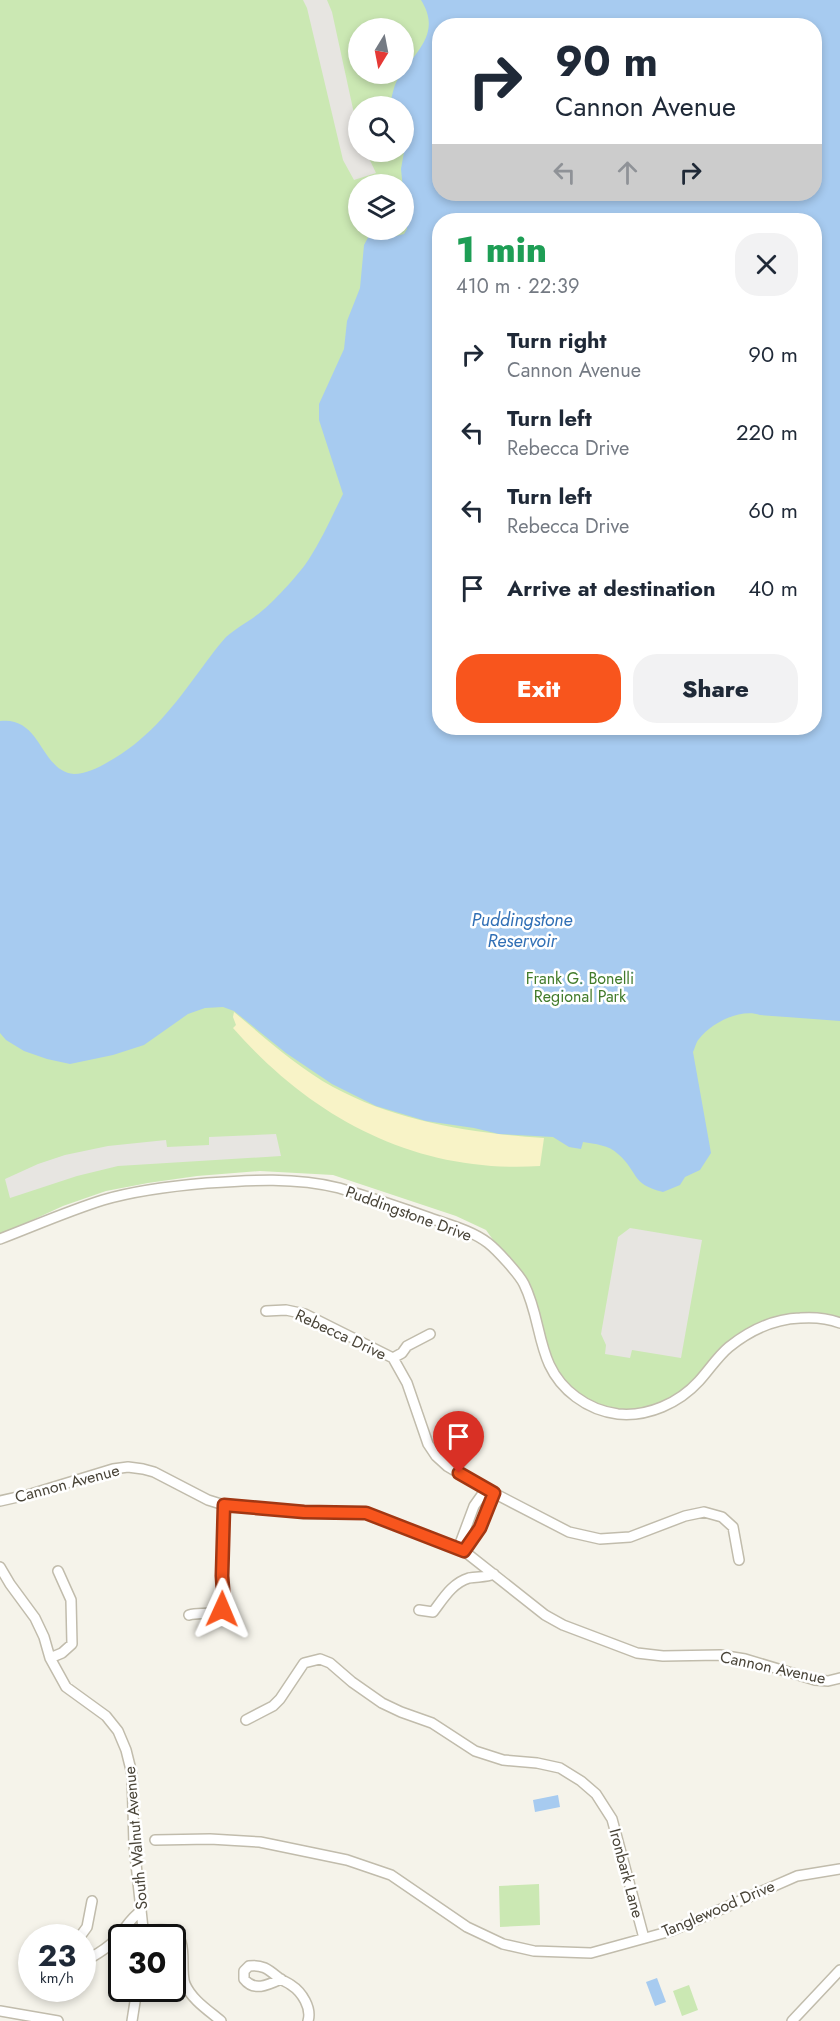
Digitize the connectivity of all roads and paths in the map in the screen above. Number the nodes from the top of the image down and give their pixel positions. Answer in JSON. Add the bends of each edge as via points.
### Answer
{"nodes":[{"id":1,"x":0,"y":1239,"type":"edge"},
{"id":2,"x":266,"y":1311,"type":"dead end"},
{"id":3,"x":840,"y":1323,"type":"edge"},
{"id":4,"x":430,"y":1334,"type":"dead end"},
{"id":5,"x":393,"y":1358,"type":"junction"},
{"id":6,"x":490,"y":1491,"type":"junction"},
{"id":7,"x":0,"y":1501,"type":"edge"},
{"id":8,"x":224,"y":1505,"type":"junction"},
{"id":9,"x":461,"y":1550,"type":"junction"},
{"id":10,"x":739,"y":1560,"type":"dead end"},
{"id":11,"x":0,"y":1567,"type":"edge"},
{"id":12,"x":58,"y":1572,"type":"dead end"},
{"id":13,"x":494,"y":1575,"type":"junction"},
{"id":14,"x":419,"y":1610,"type":"dead end"},
{"id":15,"x":189,"y":1615,"type":"dead end"},
{"id":16,"x":50,"y":1658,"type":"junction"},
{"id":17,"x":840,"y":1678,"type":"edge"},
{"id":18,"x":246,"y":1720,"type":"dead end"},
{"id":19,"x":155,"y":1840,"type":"dead end"},
{"id":20,"x":840,"y":1869,"type":"edge"},
{"id":21,"x":92,"y":1901,"type":"dead end"},
{"id":22,"x":141,"y":1911,"type":"junction"},
{"id":23,"x":88,"y":1924,"type":"edge"},
{"id":24,"x":143,"y":1924,"type":"edge"},
{"id":25,"x":644,"y":1938,"type":"junction"},
{"id":26,"x":96,"y":1954,"type":"edge"},
{"id":27,"x":840,"y":1970,"type":"edge"},
{"id":28,"x":281,"y":1979,"type":"dead end"},
{"id":29,"x":186,"y":1987,"type":"edge"},
{"id":30,"x":135,"y":2002,"type":"edge"},
{"id":31,"x":0,"y":2011,"type":"edge"},
{"id":32,"x":58,"y":2021,"type":"edge"},
{"id":33,"x":132,"y":2021,"type":"edge"},
{"id":34,"x":221,"y":2021,"type":"edge"},
{"id":35,"x":308,"y":2021,"type":"edge"},
{"id":36,"x":792,"y":2021,"type":"edge"}],
"edges":[{"from":1,"to":3,"type":"street","name":"Puddingstone Drive","via":[[103,1200],[166,1187],[281,1180],[339,1188],[463,1229],[489,1243],[523,1282],[545,1357],[558,1381],[580,1400],[617,1414],[643,1413],[672,1402],[697,1383],[728,1348],[770,1324],[813,1317]]},
{"from":2,"to":5,"type":"street","name":"Rebecca Drive","via":[[305,1314]]},
{"from":4,"to":5,"type":"street"},
{"from":5,"to":6,"type":"street","name":"Rebecca Drive","via":[[436,1456]]},
{"from":6,"to":9,"type":"street","via":[[480,1528]]},
{"from":6,"to":10,"type":"street","name":"Rebecca Drive","via":[[569,1532],[600,1539],[630,1537],[704,1512],[722,1516],[733,1527]]},
{"from":7,"to":8,"type":"street","name":"Cannon Avenue","via":[[128,1467],[154,1472]]},
{"from":8,"to":9,"type":"street","name":"Cannon Avenue","via":[[366,1513]]},
{"from":8,"to":15,"type":"street","via":[[224,1604],[212,1613]]},
{"from":9,"to":13,"type":"street","name":"Cannon Avenue"},
{"from":11,"to":16,"type":"street","name":"South Walnut Avenue","via":[[35,1618]]},
{"from":12,"to":16,"type":"street","via":[[71,1600],[72,1644]]},
{"from":13,"to":14,"type":"street","via":[[461,1581],[433,1612]]},
{"from":13,"to":17,"type":"street","name":"Cannon Avenue","via":[[545,1615],[638,1653],[720,1655],[815,1680]]},
{"from":16,"to":22,"type":"street","name":"South Walnut Avenue","via":[[66,1687],[106,1716],[126,1750],[132,1774]]},
{"from":18,"to":25,"type":"street","name":"Ironbark Lane","via":[[273,1706],[304,1663],[320,1659],[382,1703],[432,1723],[475,1751],[503,1760],[560,1768],[596,1794],[612,1819]]},
{"from":19,"to":25,"type":"street","name":"Tanglewood Drive","via":[[260,1842],[347,1860],[391,1875],[467,1927],[503,1944],[534,1951],[591,1953]]},
{"from":20,"to":25,"type":"street","name":"Tanglewood Drive","via":[[797,1876],[671,1931]]},
{"from":21,"to":23,"type":"street"},
{"from":22,"to":24,"type":"street","name":"South Walnut Avenue"},
{"from":22,"to":26,"type":"street","via":[[112,1944]]},
{"from":27,"to":36,"type":"street"},
{"from":28,"to":35,"type":"street","via":[[302,1995],[310,2014]]},
{"from":29,"to":34,"type":"street"},
{"from":30,"to":33,"type":"street"},
{"from":31,"to":32,"type":"street"}]}
